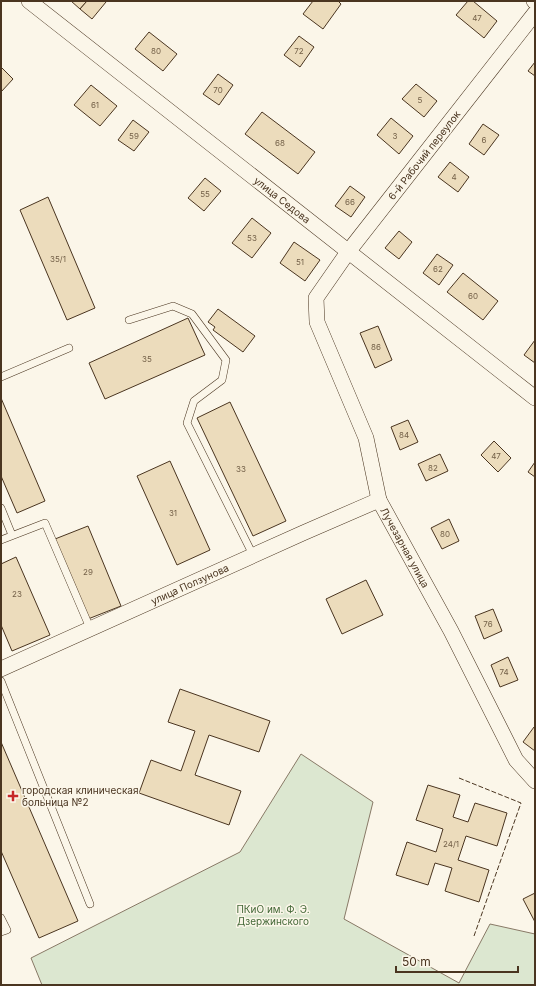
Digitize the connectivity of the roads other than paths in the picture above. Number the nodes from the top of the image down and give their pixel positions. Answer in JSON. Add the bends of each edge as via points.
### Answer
{"nodes":[{"id":1,"x":29,"y":1,"type":"edge"},
{"id":2,"x":535,"y":14,"type":"edge"},
{"id":3,"x":348,"y":252,"type":"junction"},
{"id":4,"x":316,"y":298,"type":"joint"},
{"id":5,"x":129,"y":320,"type":"dead end"},
{"id":6,"x":69,"y":348,"type":"dead end"},
{"id":7,"x":1,"y":376,"type":"edge"},
{"id":8,"x":534,"y":396,"type":"edge"},
{"id":9,"x":379,"y":500,"type":"junction"},
{"id":10,"x":1,"y":508,"type":"edge"},
{"id":11,"x":12,"y":535,"type":"junction"},
{"id":12,"x":1,"y":540,"type":"edge"},
{"id":13,"x":254,"y":555,"type":"junction"},
{"id":14,"x":90,"y":628,"type":"junction"},
{"id":15,"x":1,"y":668,"type":"edge"},
{"id":16,"x":1,"y":681,"type":"edge"},
{"id":17,"x":535,"y":781,"type":"edge"},
{"id":18,"x":90,"y":904,"type":"dead end"},
{"id":19,"x":1,"y":918,"type":"edge"},
{"id":20,"x":1,"y":932,"type":"edge"}],
"edges":[{"from":1,"to":3,"type":"street","name":"улица Седова"},
{"from":2,"to":3,"type":"street","name":"6-й Рабочий переулок"},
{"from":3,"to":4,"type":"street","name":"6-й Рабочий переулок"},
{"from":3,"to":8,"type":"street","name":"улица Седова"},
{"from":4,"to":9,"type":"street","name":"Лучезарная улица","via":[[317,322],[366,438]]},
{"from":5,"to":13,"type":"lane","via":[[173,306],[192,314],[226,360],[222,380],[194,401],[187,423]]},
{"from":6,"to":7,"type":"lane"},
{"from":9,"to":13,"type":"street","name":"улица Ползунова"},
{"from":9,"to":17,"type":"street","name":"Лучезарная улица","via":[[451,631],[516,760]]},
{"from":10,"to":11,"type":"lane"},
{"from":11,"to":12,"type":"lane"},
{"from":11,"to":14,"type":"lane","via":[[45,522]]},
{"from":13,"to":14,"type":"street","name":"улица Ползунова"},
{"from":14,"to":15,"type":"street","name":"улица Ползунова"},
{"from":16,"to":18,"type":"lane"},
{"from":19,"to":20,"type":"lane","via":[[7,930]]}]}
